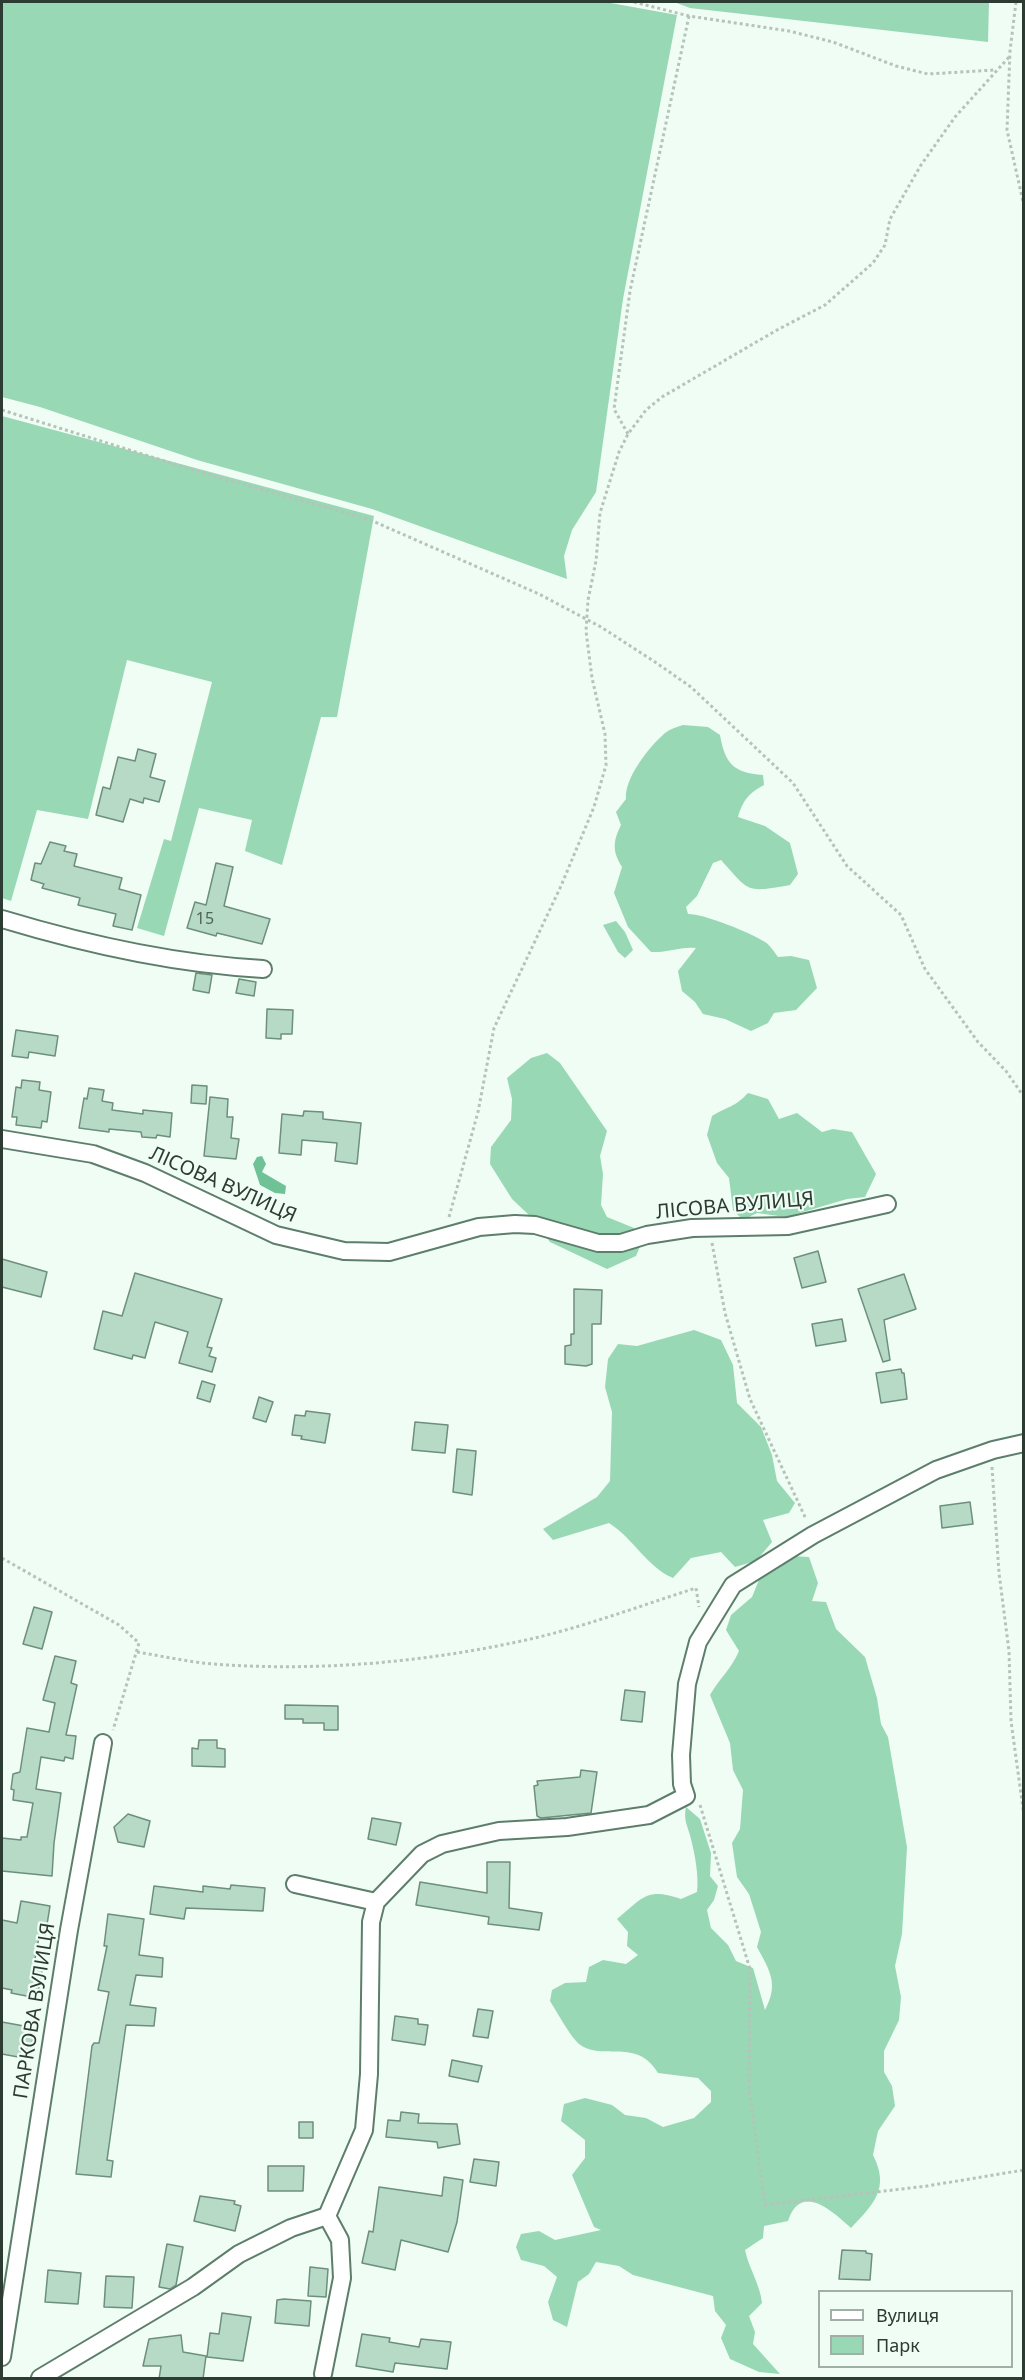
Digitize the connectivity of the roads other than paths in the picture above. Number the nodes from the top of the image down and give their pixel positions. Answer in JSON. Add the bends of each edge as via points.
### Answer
{"nodes":[{"id":1,"x":2,"y":919,"type":"edge"},
{"id":2,"x":263,"y":969,"type":"dead end"},
{"id":3,"x":2,"y":1140,"type":"edge"},
{"id":4,"x":887,"y":1204,"type":"dead end"},
{"id":5,"x":1023,"y":1443,"type":"edge"},
{"id":6,"x":103,"y":1743,"type":"road end"},
{"id":7,"x":295,"y":1884,"type":"dead end"},
{"id":8,"x":376,"y":1902,"type":"junction"},
{"id":9,"x":327,"y":2216,"type":"junction"},
{"id":10,"x":2,"y":2358,"type":"edge"},
{"id":11,"x":323,"y":2374,"type":"dead end"},
{"id":12,"x":40,"y":2379,"type":"edge"}],
"edges":[{"from":1,"to":2,"type":"street","via":[[63,938],[148,957],[205,966]]},
{"from":3,"to":4,"type":"street","name":"ЛІСОВА ВУЛИЦЯ","via":[[93,1154],[145,1173],[276,1235],[344,1251],[389,1252],[479,1227],[515,1224],[535,1225],[598,1243],[621,1243],[647,1235],[709,1228],[788,1226]]},
{"from":5,"to":8,"type":"street","via":[[936,1470],[813,1535],[734,1585],[698,1642],[687,1684],[681,1755],[681,1784],[686,1796],[649,1815],[499,1832],[442,1844],[422,1854]]},
{"from":6,"to":10,"type":"street","name":"ПАРКОВА ВУЛИЦЯ","via":[[69,1930]]},
{"from":7,"to":8,"type":"street"},
{"from":8,"to":9,"type":"street","via":[[371,1922],[369,2074],[363,2130]]},
{"from":9,"to":11,"type":"street","via":[[340,2240],[342,2278]]},
{"from":9,"to":12,"type":"street","via":[[291,2228],[239,2254],[193,2287]]}]}
